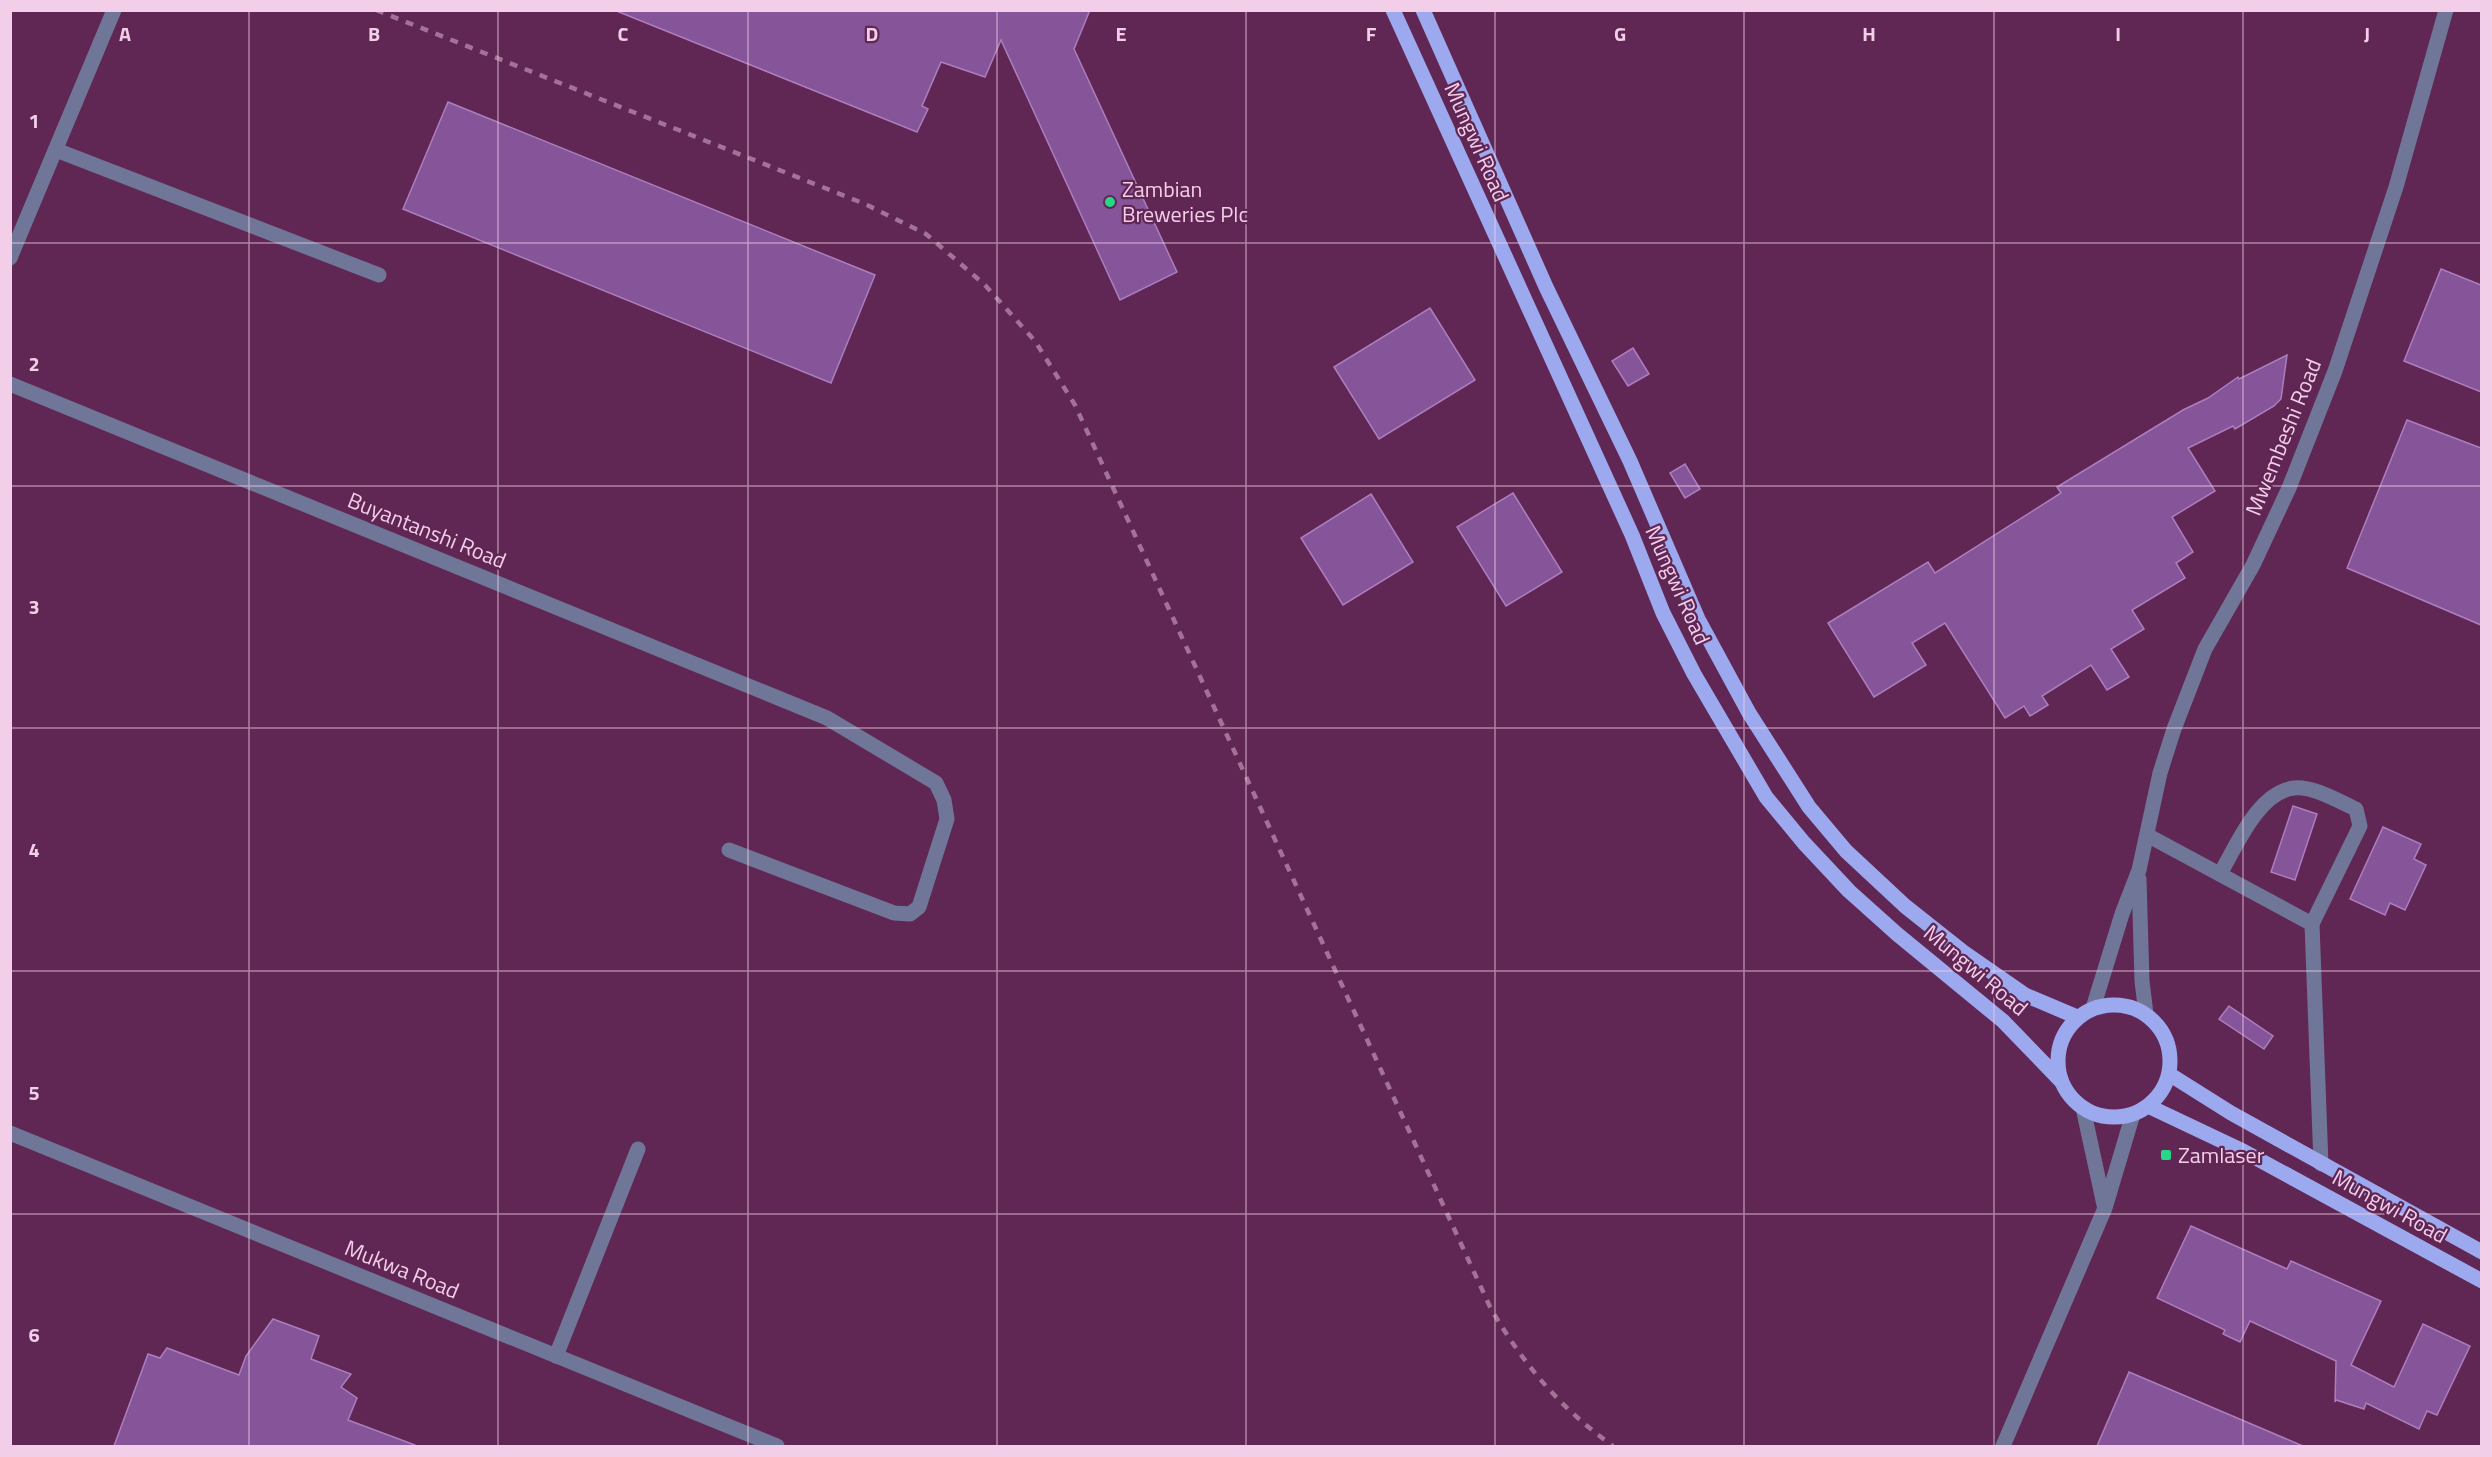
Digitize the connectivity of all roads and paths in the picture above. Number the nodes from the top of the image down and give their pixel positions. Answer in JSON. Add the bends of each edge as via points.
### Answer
{"nodes":[{"id":1,"x":114,"y":10,"type":"edge"},
{"id":2,"x":1393,"y":10,"type":"edge"},
{"id":3,"x":1423,"y":10,"type":"edge"},
{"id":4,"x":2446,"y":10,"type":"edge"},
{"id":5,"x":56,"y":150,"type":"junction"},
{"id":6,"x":10,"y":258,"type":"edge"},
{"id":7,"x":379,"y":275,"type":"dead end"},
{"id":8,"x":1546,"y":287,"type":"junction"},
{"id":9,"x":1522,"y":297,"type":"junction"},
{"id":10,"x":10,"y":384,"type":"edge"},
{"id":11,"x":2147,"y":835,"type":"junction"},
{"id":12,"x":729,"y":850,"type":"dead end"},
{"id":13,"x":2139,"y":870,"type":"junction"},
{"id":14,"x":2220,"y":874,"type":"junction"},
{"id":15,"x":2312,"y":924,"type":"junction"},
{"id":16,"x":2093,"y":1008,"type":"junction"},
{"id":17,"x":2146,"y":1014,"type":"junction"},
{"id":18,"x":2077,"y":1017,"type":"junction"},
{"id":19,"x":2169,"y":1074,"type":"junction"},
{"id":20,"x":2061,"y":1081,"type":"junction"},
{"id":21,"x":2148,"y":1106,"type":"junction"},
{"id":22,"x":2083,"y":1108,"type":"junction"},
{"id":23,"x":2133,"y":1114,"type":"junction"},
{"id":24,"x":10,"y":1133,"type":"edge"},
{"id":25,"x":638,"y":1149,"type":"dead end"},
{"id":26,"x":2321,"y":1164,"type":"junction"},
{"id":27,"x":2105,"y":1208,"type":"junction"},
{"id":28,"x":2481,"y":1252,"type":"edge"},
{"id":29,"x":2481,"y":1281,"type":"edge"},
{"id":30,"x":556,"y":1356,"type":"junction"},
{"id":31,"x":777,"y":1446,"type":"edge"},
{"id":32,"x":2003,"y":1446,"type":"edge"}],
"edges":[{"from":1,"to":5,"type":"street"},
{"from":2,"to":9,"type":"main road","name":"Mungwi Road"},
{"from":3,"to":8,"type":"main road","name":"Mungwi Road"},
{"from":4,"to":11,"type":"street","name":"Mwembeshi Road","via":[[2396,188],[2335,372],[2289,488],[2253,565],[2201,659],[2163,762]]},
{"from":5,"to":6,"type":"street"},
{"from":5,"to":7,"type":"street"},
{"from":8,"to":9,"type":"main road"},
{"from":8,"to":18,"type":"main road","name":"Mungwi Road","via":[[1630,461],[1698,620],[1749,713],[1809,807],[1854,858],[1905,906],[1963,952],[2025,995]]},
{"from":9,"to":20,"type":"main road","name":"Mungwi Road","via":[[1632,536],[1663,613],[1766,797],[1849,891],[2003,1020]]},
{"from":10,"to":12,"type":"street","name":"Buyantanshi Road","via":[[827,718],[936,783],[944,800],[947,819],[919,907],[910,914],[894,913]]},
{"from":11,"to":13,"type":"street","name":"Mwembeshi Road"},
{"from":11,"to":14,"type":"street"},
{"from":13,"to":16,"type":"street"},
{"from":13,"to":17,"type":"street"},
{"from":14,"to":15,"type":"street"},
{"from":14,"to":15,"type":"street","via":[[2259,807],[2284,791],[2295,788],[2318,792],[2356,809],[2360,826]]},
{"from":15,"to":26,"type":"street"},
{"from":16,"to":17,"type":"main road","via":[[2121,1005]]},
{"from":16,"to":18,"type":"main road"},
{"from":17,"to":19,"type":"main road","via":[[2167,1041]]},
{"from":18,"to":20,"type":"main road","via":[[2057,1054]]},
{"from":19,"to":21,"type":"main road","via":[[2158,1097]]},
{"from":19,"to":26,"type":"main road","name":"Mungwi Road"},
{"from":20,"to":22,"type":"main road"},
{"from":21,"to":23,"type":"main road"},
{"from":21,"to":29,"type":"main road","name":"Mungwi Road","via":[[2242,1151]]},
{"from":22,"to":23,"type":"main road","via":[[2099,1115]]},
{"from":22,"to":27,"type":"street"},
{"from":23,"to":27,"type":"street"},
{"from":24,"to":30,"type":"street","name":"Mukwa Road"},
{"from":25,"to":30,"type":"street"},
{"from":26,"to":28,"type":"main road","name":"Mungwi Road"},
{"from":27,"to":32,"type":"street"},
{"from":30,"to":31,"type":"street","name":"Mukwa Road"}]}
